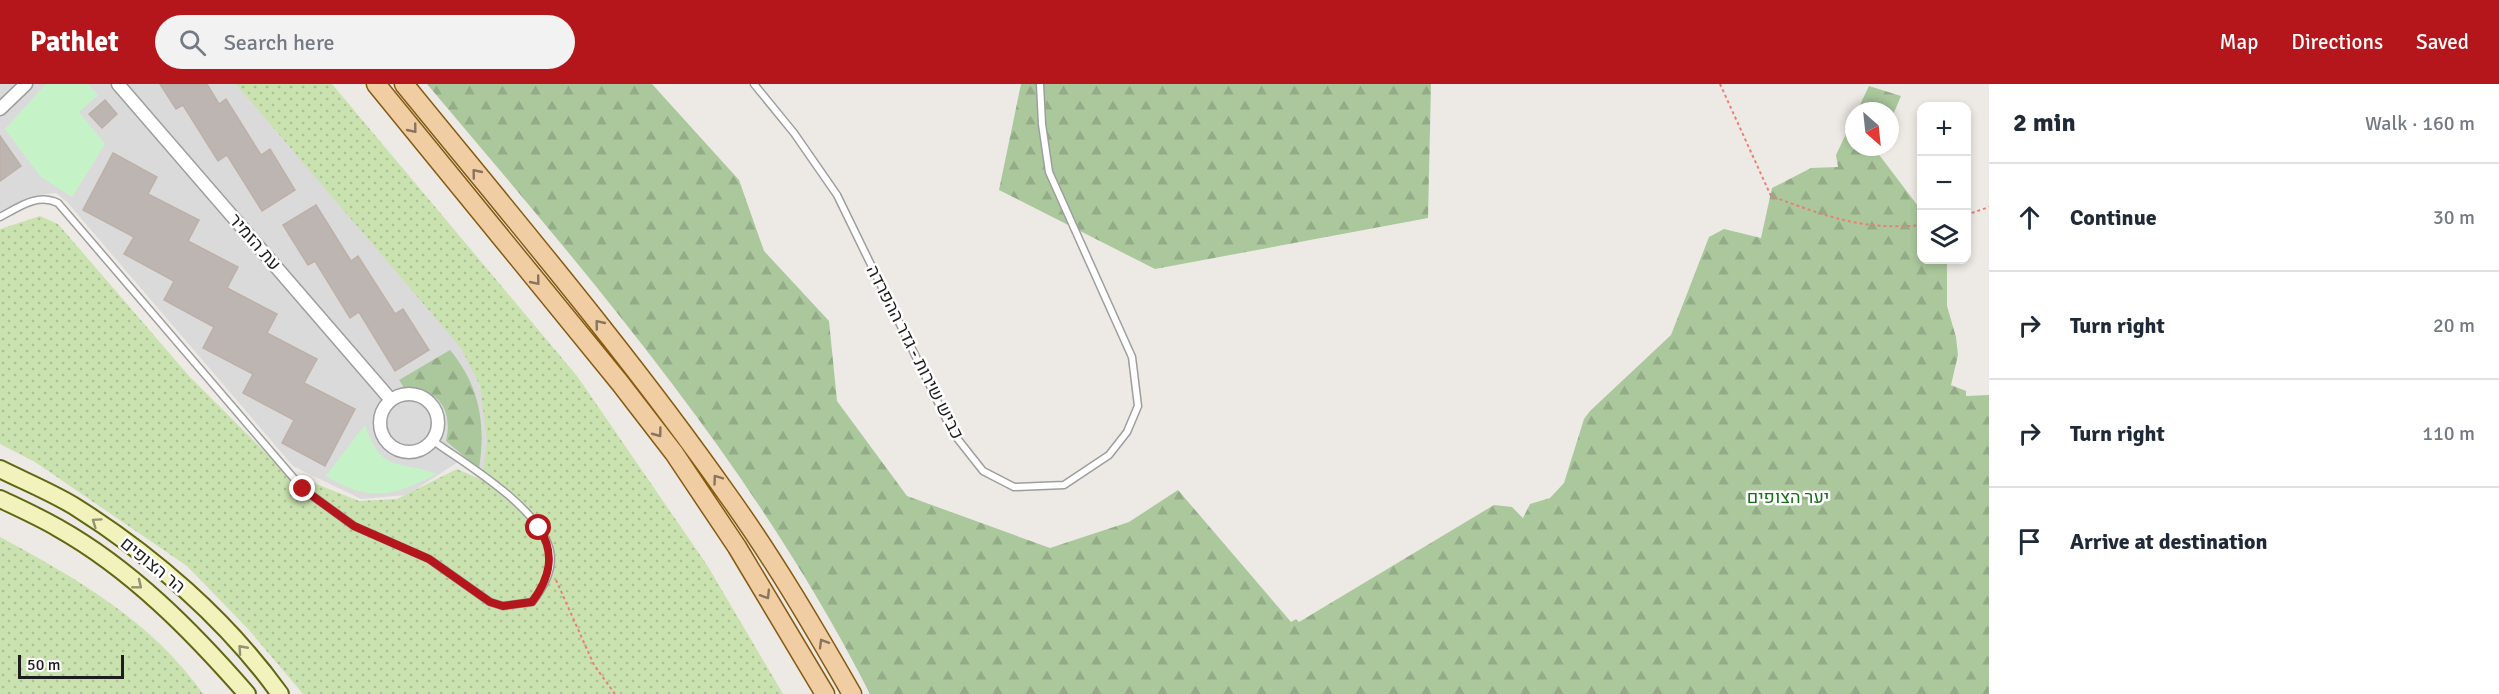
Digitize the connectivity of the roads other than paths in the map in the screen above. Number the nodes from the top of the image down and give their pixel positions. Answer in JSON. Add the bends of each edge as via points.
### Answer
{"nodes":[{"id":1,"x":26,"y":84,"type":"edge"},
{"id":2,"x":118,"y":84,"type":"edge"},
{"id":3,"x":376,"y":84,"type":"edge"},
{"id":4,"x":404,"y":84,"type":"edge"},
{"id":5,"x":754,"y":84,"type":"edge"},
{"id":6,"x":1040,"y":84,"type":"edge"},
{"id":7,"x":0,"y":109,"type":"edge"},
{"id":8,"x":0,"y":217,"type":"edge"},
{"id":9,"x":391,"y":400,"type":"junction"},
{"id":10,"x":433,"y":441,"type":"junction"},
{"id":11,"x":0,"y":469,"type":"edge"},
{"id":12,"x":0,"y":499,"type":"edge"},
{"id":13,"x":247,"y":694,"type":"edge"},
{"id":14,"x":280,"y":694,"type":"edge"},
{"id":15,"x":825,"y":694,"type":"edge"},
{"id":16,"x":852,"y":694,"type":"edge"}],
"edges":[{"from":1,"to":7,"type":"street"},
{"from":2,"to":9,"type":"street","name":"עת הזמיר"},
{"from":3,"to":15,"type":"main road","one_way":true,"via":[[674,453],[737,547]]},
{"from":16,"to":4,"type":"main road","one_way":true,"via":[[763,546],[687,438],[621,350]]},
{"from":5,"to":6,"type":"lane","name":"כביש שירות - גדר ההפרדה","via":[[837,195],[953,433],[983,471],[1014,487],[1064,485],[1109,455],[1127,432],[1138,406],[1132,357],[1049,172]]},
{"from":8,"to":10,"type":"lane","via":[[38,199],[58,203],[303,489],[340,517],[429,559],[490,602],[503,606],[532,602],[550,567],[546,538],[529,516],[495,486]]},
{"from":9,"to":10,"type":"street","via":[[407,394],[430,403],[438,422]]},
{"from":9,"to":10,"type":"street","via":[[380,417],[379,427],[388,445],[397,451],[417,452]]},
{"from":14,"to":11,"type":"main road","name":"הר הצופים","one_way":true,"via":[[213,617],[148,559],[73,506]]},
{"from":12,"to":13,"type":"main road","name":"הר הצופים","one_way":true,"via":[[59,528],[123,573],[194,636]]}]}
